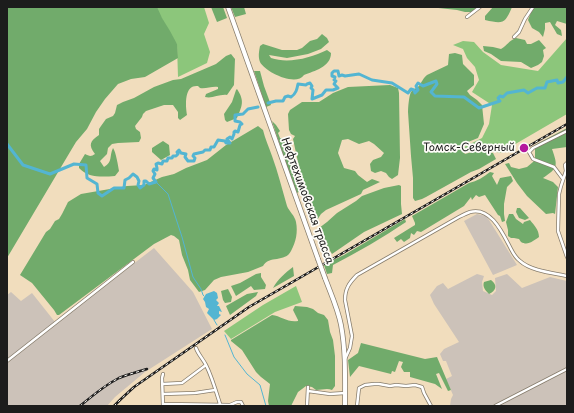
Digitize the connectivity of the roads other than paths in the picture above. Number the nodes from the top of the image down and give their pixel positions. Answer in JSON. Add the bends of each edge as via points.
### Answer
{"nodes":[{"id":1,"x":228,"y":7,"type":"edge"},
{"id":2,"x":480,"y":7,"type":"edge"},
{"id":3,"x":533,"y":7,"type":"edge"},
{"id":4,"x":467,"y":17,"type":"dead end"},
{"id":5,"x":514,"y":37,"type":"dead end"},
{"id":6,"x":567,"y":130,"type":"edge"},
{"id":7,"x":567,"y":163,"type":"edge"},
{"id":8,"x":563,"y":179,"type":"junction"},
{"id":9,"x":567,"y":257,"type":"edge"},
{"id":10,"x":133,"y":262,"type":"dead end"},
{"id":11,"x":567,"y":276,"type":"edge"},
{"id":12,"x":352,"y":343,"type":"junction"},
{"id":13,"x":343,"y":346,"type":"junction"},
{"id":14,"x":196,"y":348,"type":"dead end"},
{"id":15,"x":7,"y":361,"type":"edge"},
{"id":16,"x":344,"y":363,"type":"junction"},
{"id":17,"x":206,"y":365,"type":"junction"},
{"id":18,"x":567,"y":369,"type":"edge"},
{"id":19,"x":163,"y":374,"type":"dead end"},
{"id":20,"x":163,"y":384,"type":"junction"},
{"id":21,"x":308,"y":387,"type":"dead end"},
{"id":22,"x":215,"y":390,"type":"junction"},
{"id":23,"x":308,"y":391,"type":"junction"},
{"id":24,"x":345,"y":393,"type":"junction"},
{"id":25,"x":163,"y":394,"type":"junction"},
{"id":26,"x":220,"y":404,"type":"junction"},
{"id":27,"x":163,"y":405,"type":"edge"},
{"id":28,"x":231,"y":405,"type":"edge"},
{"id":29,"x":243,"y":406,"type":"edge"},
{"id":30,"x":307,"y":406,"type":"edge"},
{"id":31,"x":345,"y":406,"type":"edge"},
{"id":32,"x":358,"y":406,"type":"edge"},
{"id":33,"x":431,"y":406,"type":"edge"},
{"id":34,"x":494,"y":406,"type":"edge"}],
"edges":[{"from":1,"to":13,"type":"main road","name":"Нефтехимовская трасса","bridge":true,"via":[[326,278],[338,314]]},
{"from":2,"to":4,"type":"street"},
{"from":3,"to":5,"type":"street"},
{"from":6,"to":8,"type":"street","via":[[529,152],[533,159],[554,167]]},
{"from":7,"to":8,"type":"street"},
{"from":8,"to":9,"type":"street","via":[[560,186],[558,232]]},
{"from":10,"to":15,"type":"street"},
{"from":11,"to":12,"type":"street","via":[[523,264],[515,256],[493,219],[480,211],[470,212],[357,275],[351,281],[345,300]]},
{"from":12,"to":13,"type":"street"},
{"from":12,"to":16,"type":"street"},
{"from":13,"to":16,"type":"main road","name":"Нефтехимовская трасса"},
{"from":14,"to":17,"type":"street"},
{"from":16,"to":24,"type":"main road","name":"Нефтехимовская трасса"},
{"from":17,"to":20,"type":"street","via":[[182,383]]},
{"from":17,"to":22,"type":"street"},
{"from":18,"to":34,"type":"street"},
{"from":19,"to":20,"type":"street"},
{"from":20,"to":25,"type":"street"},
{"from":21,"to":23,"type":"street"},
{"from":22,"to":25,"type":"street"},
{"from":22,"to":26,"type":"street"},
{"from":23,"to":24,"type":"street"},
{"from":23,"to":30,"type":"street"},
{"from":24,"to":31,"type":"main road","name":"Нефтехимовская трасса"},
{"from":25,"to":27,"type":"street"},
{"from":26,"to":27,"type":"street"},
{"from":26,"to":28,"type":"street"},
{"from":28,"to":29,"type":"street","via":[[242,402]]},
{"from":32,"to":33,"type":"street","via":[[359,388],[374,384],[421,386]]}]}
